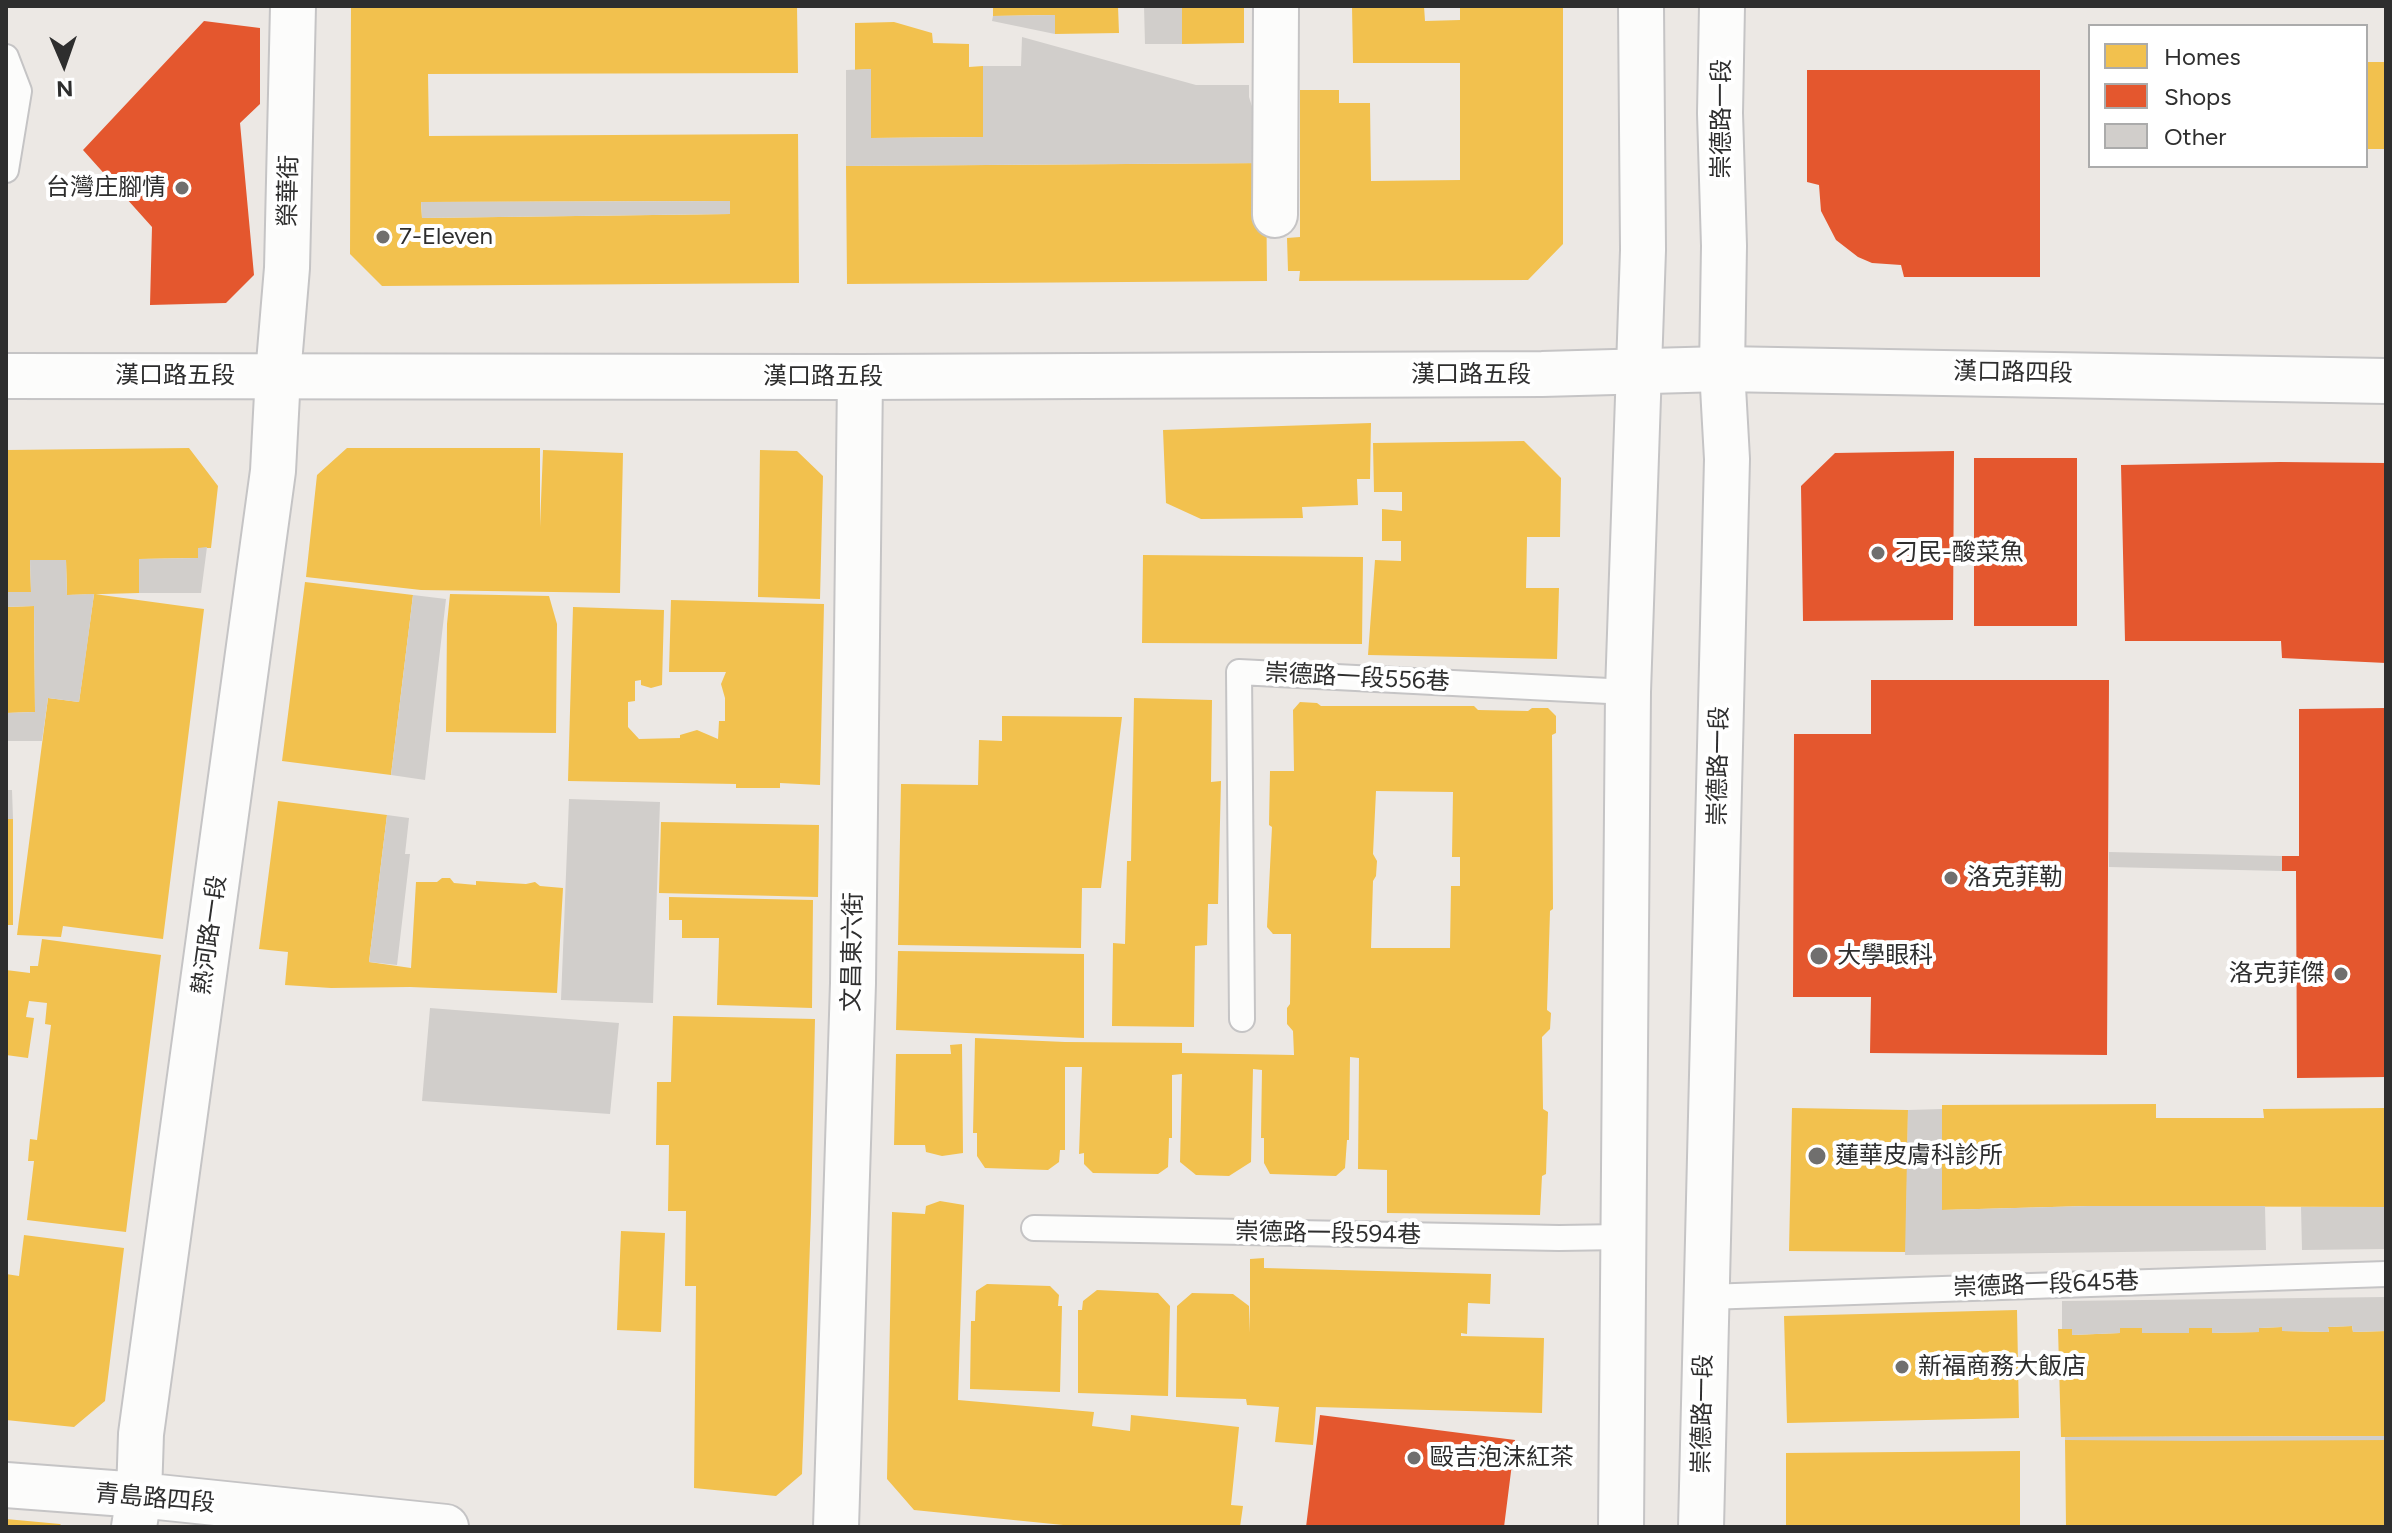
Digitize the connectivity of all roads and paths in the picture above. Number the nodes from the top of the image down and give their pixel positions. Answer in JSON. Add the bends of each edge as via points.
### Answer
{"nodes":[{"id":1,"x":293,"y":6,"type":"edge"},
{"id":2,"x":1276,"y":6,"type":"edge"},
{"id":3,"x":1641,"y":6,"type":"edge"},
{"id":4,"x":1722,"y":6,"type":"edge"},
{"id":5,"x":6,"y":57,"type":"edge"},
{"id":6,"x":6,"y":170,"type":"edge"},
{"id":7,"x":1275,"y":215,"type":"dead end"},
{"id":8,"x":1722,"y":369,"type":"junction"},
{"id":9,"x":1639,"y":372,"type":"junction"},
{"id":10,"x":278,"y":375,"type":"junction"},
{"id":11,"x":6,"y":376,"type":"edge"},
{"id":12,"x":860,"y":377,"type":"junction"},
{"id":13,"x":2386,"y":381,"type":"edge"},
{"id":14,"x":1628,"y":692,"type":"junction"},
{"id":15,"x":1242,"y":1019,"type":"dead end"},
{"id":16,"x":1034,"y":1228,"type":"dead end"},
{"id":17,"x":1622,"y":1237,"type":"junction"},
{"id":18,"x":2386,"y":1274,"type":"edge"},
{"id":19,"x":1706,"y":1297,"type":"junction"},
{"id":20,"x":6,"y":1485,"type":"edge"},
{"id":21,"x":137,"y":1511,"type":"edge"},
{"id":22,"x":446,"y":1527,"type":"edge"},
{"id":23,"x":836,"y":1527,"type":"edge"},
{"id":24,"x":1621,"y":1527,"type":"edge"},
{"id":25,"x":1701,"y":1527,"type":"edge"}],
"edges":[{"from":1,"to":10,"type":"street","name":"榮華街","via":[[287,268]]},
{"from":2,"to":7,"type":"street"},
{"from":3,"to":9,"type":"street"},
{"from":4,"to":8,"type":"street","name":"崇德路一段"},
{"from":5,"to":6,"type":"lane","via":[[19,91]]},
{"from":8,"to":9,"type":"street","name":"漢口路四段"},
{"from":8,"to":13,"type":"street","name":"漢口路四段"},
{"from":8,"to":19,"type":"street","name":"崇德路一段","via":[[1727,459]]},
{"from":9,"to":12,"type":"street","name":"漢口路五段"},
{"from":9,"to":14,"type":"street"},
{"from":10,"to":11,"type":"street","name":"漢口路五段"},
{"from":10,"to":12,"type":"street","name":"漢口路五段"},
{"from":10,"to":21,"type":"street","name":"熱河路一段","via":[[273,471],[141,1434]]},
{"from":12,"to":23,"type":"street","name":"文昌東六街","via":[[853,983]]},
{"from":14,"to":15,"type":"lane","name":"崇德路一段556巷","via":[[1239,672]]},
{"from":14,"to":17,"type":"street"},
{"from":16,"to":17,"type":"lane","name":"崇德路一段594巷"},
{"from":17,"to":24,"type":"street"},
{"from":18,"to":19,"type":"lane","name":"崇德路一段645巷"},
{"from":19,"to":25,"type":"street","name":"崇德路一段"},
{"from":20,"to":21,"type":"street","name":"青島路四段"},
{"from":21,"to":22,"type":"street","name":"青島路四段"}]}
